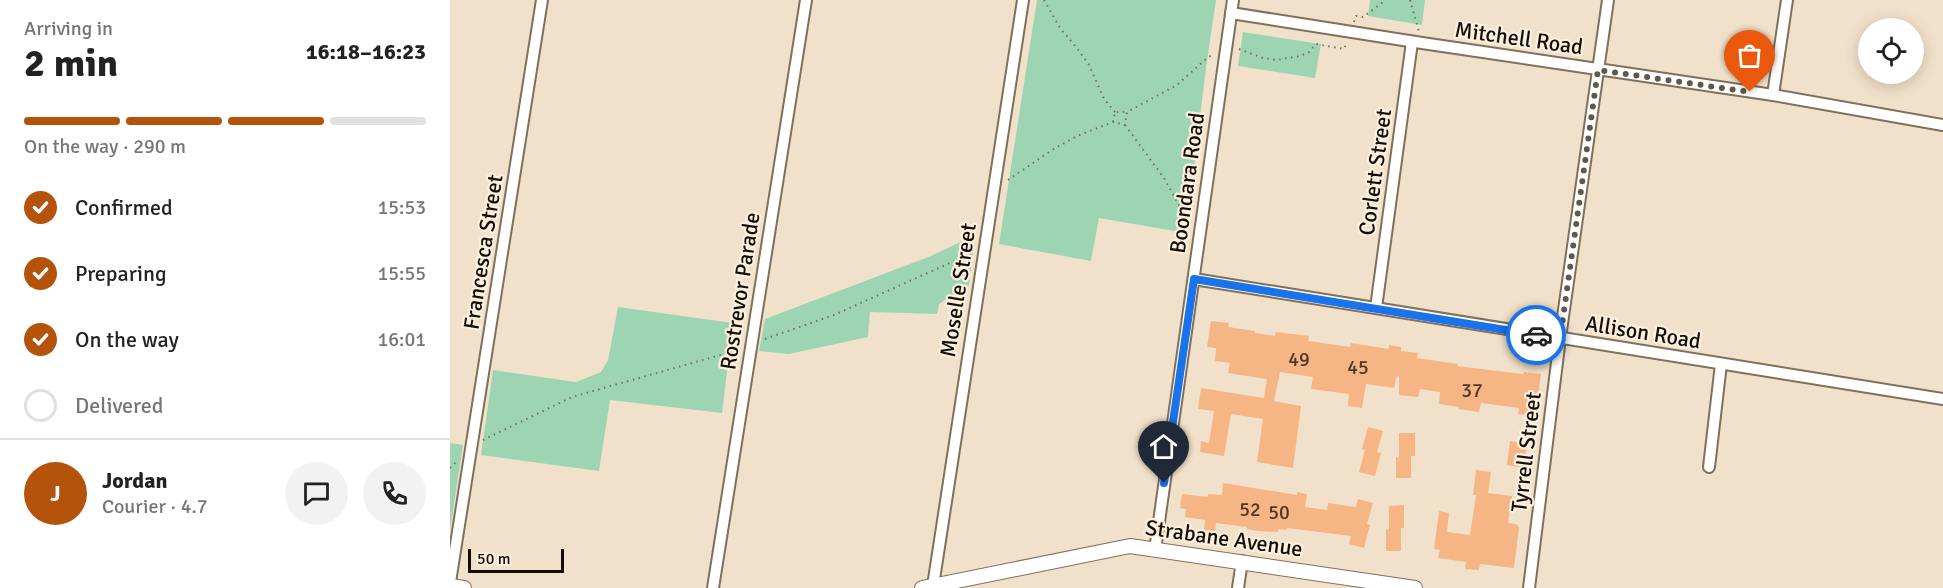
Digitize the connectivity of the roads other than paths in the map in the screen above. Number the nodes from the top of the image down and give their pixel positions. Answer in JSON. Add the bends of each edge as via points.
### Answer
{"nodes":[{"id":1,"x":542,"y":0,"type":"edge"},
{"id":2,"x":807,"y":0,"type":"edge"},
{"id":3,"x":1023,"y":0,"type":"edge"},
{"id":4,"x":1233,"y":0,"type":"edge"},
{"id":5,"x":1608,"y":0,"type":"edge"},
{"id":6,"x":1786,"y":0,"type":"edge"},
{"id":7,"x":1231,"y":13,"type":"junction"},
{"id":8,"x":1417,"y":43,"type":"junction"},
{"id":9,"x":1598,"y":70,"type":"junction"},
{"id":10,"x":1773,"y":95,"type":"junction"},
{"id":11,"x":1943,"y":125,"type":"edge"},
{"id":12,"x":1194,"y":279,"type":"junction"},
{"id":13,"x":1376,"y":308,"type":"junction"},
{"id":14,"x":1560,"y":339,"type":"junction"},
{"id":15,"x":1721,"y":364,"type":"junction"},
{"id":16,"x":1943,"y":399,"type":"edge"},
{"id":17,"x":1708,"y":467,"type":"dead end"},
{"id":18,"x":1155,"y":550,"type":"junction"},
{"id":19,"x":1242,"y":561,"type":"junction"},
{"id":20,"x":450,"y":584,"type":"edge"},
{"id":21,"x":927,"y":587,"type":"edge"},
{"id":22,"x":461,"y":588,"type":"edge"},
{"id":23,"x":713,"y":588,"type":"edge"},
{"id":24,"x":1238,"y":588,"type":"edge"},
{"id":25,"x":1415,"y":588,"type":"edge"},
{"id":26,"x":1529,"y":588,"type":"edge"}],
"edges":[{"from":1,"to":20,"type":"street","name":"Francesca Street"},
{"from":2,"to":23,"type":"street","name":"Rostrevor Parade"},
{"from":3,"to":21,"type":"street","name":"Moselle Street"},
{"from":4,"to":7,"type":"street","name":"Boondara Road"},
{"from":5,"to":9,"type":"street","name":"Tyrrell Street"},
{"from":6,"to":10,"type":"street"},
{"from":7,"to":8,"type":"street","name":"Mitchell Road"},
{"from":7,"to":12,"type":"street","name":"Boondara Road"},
{"from":8,"to":9,"type":"street","name":"Mitchell Road"},
{"from":8,"to":13,"type":"street","name":"Corlett Street"},
{"from":9,"to":10,"type":"street","name":"Mitchell Road"},
{"from":9,"to":14,"type":"street","name":"Tyrrell Street"},
{"from":10,"to":11,"type":"street","name":"Mitchell Road"},
{"from":12,"to":13,"type":"street","name":"Allison Road"},
{"from":12,"to":18,"type":"street","name":"Boondara Road"},
{"from":13,"to":14,"type":"street","name":"Allison Road"},
{"from":14,"to":15,"type":"street","name":"Allison Road"},
{"from":14,"to":26,"type":"street","name":"Tyrrell Street"},
{"from":15,"to":16,"type":"street","name":"Allison Road"},
{"from":15,"to":17,"type":"street"},
{"from":18,"to":19,"type":"street","name":"Strabane Avenue"},
{"from":18,"to":21,"type":"street","name":"Strabane Avenue","via":[[1130,546]]},
{"from":19,"to":24,"type":"street"},
{"from":19,"to":25,"type":"street","name":"Strabane Avenue"},
{"from":20,"to":22,"type":"street"}]}
